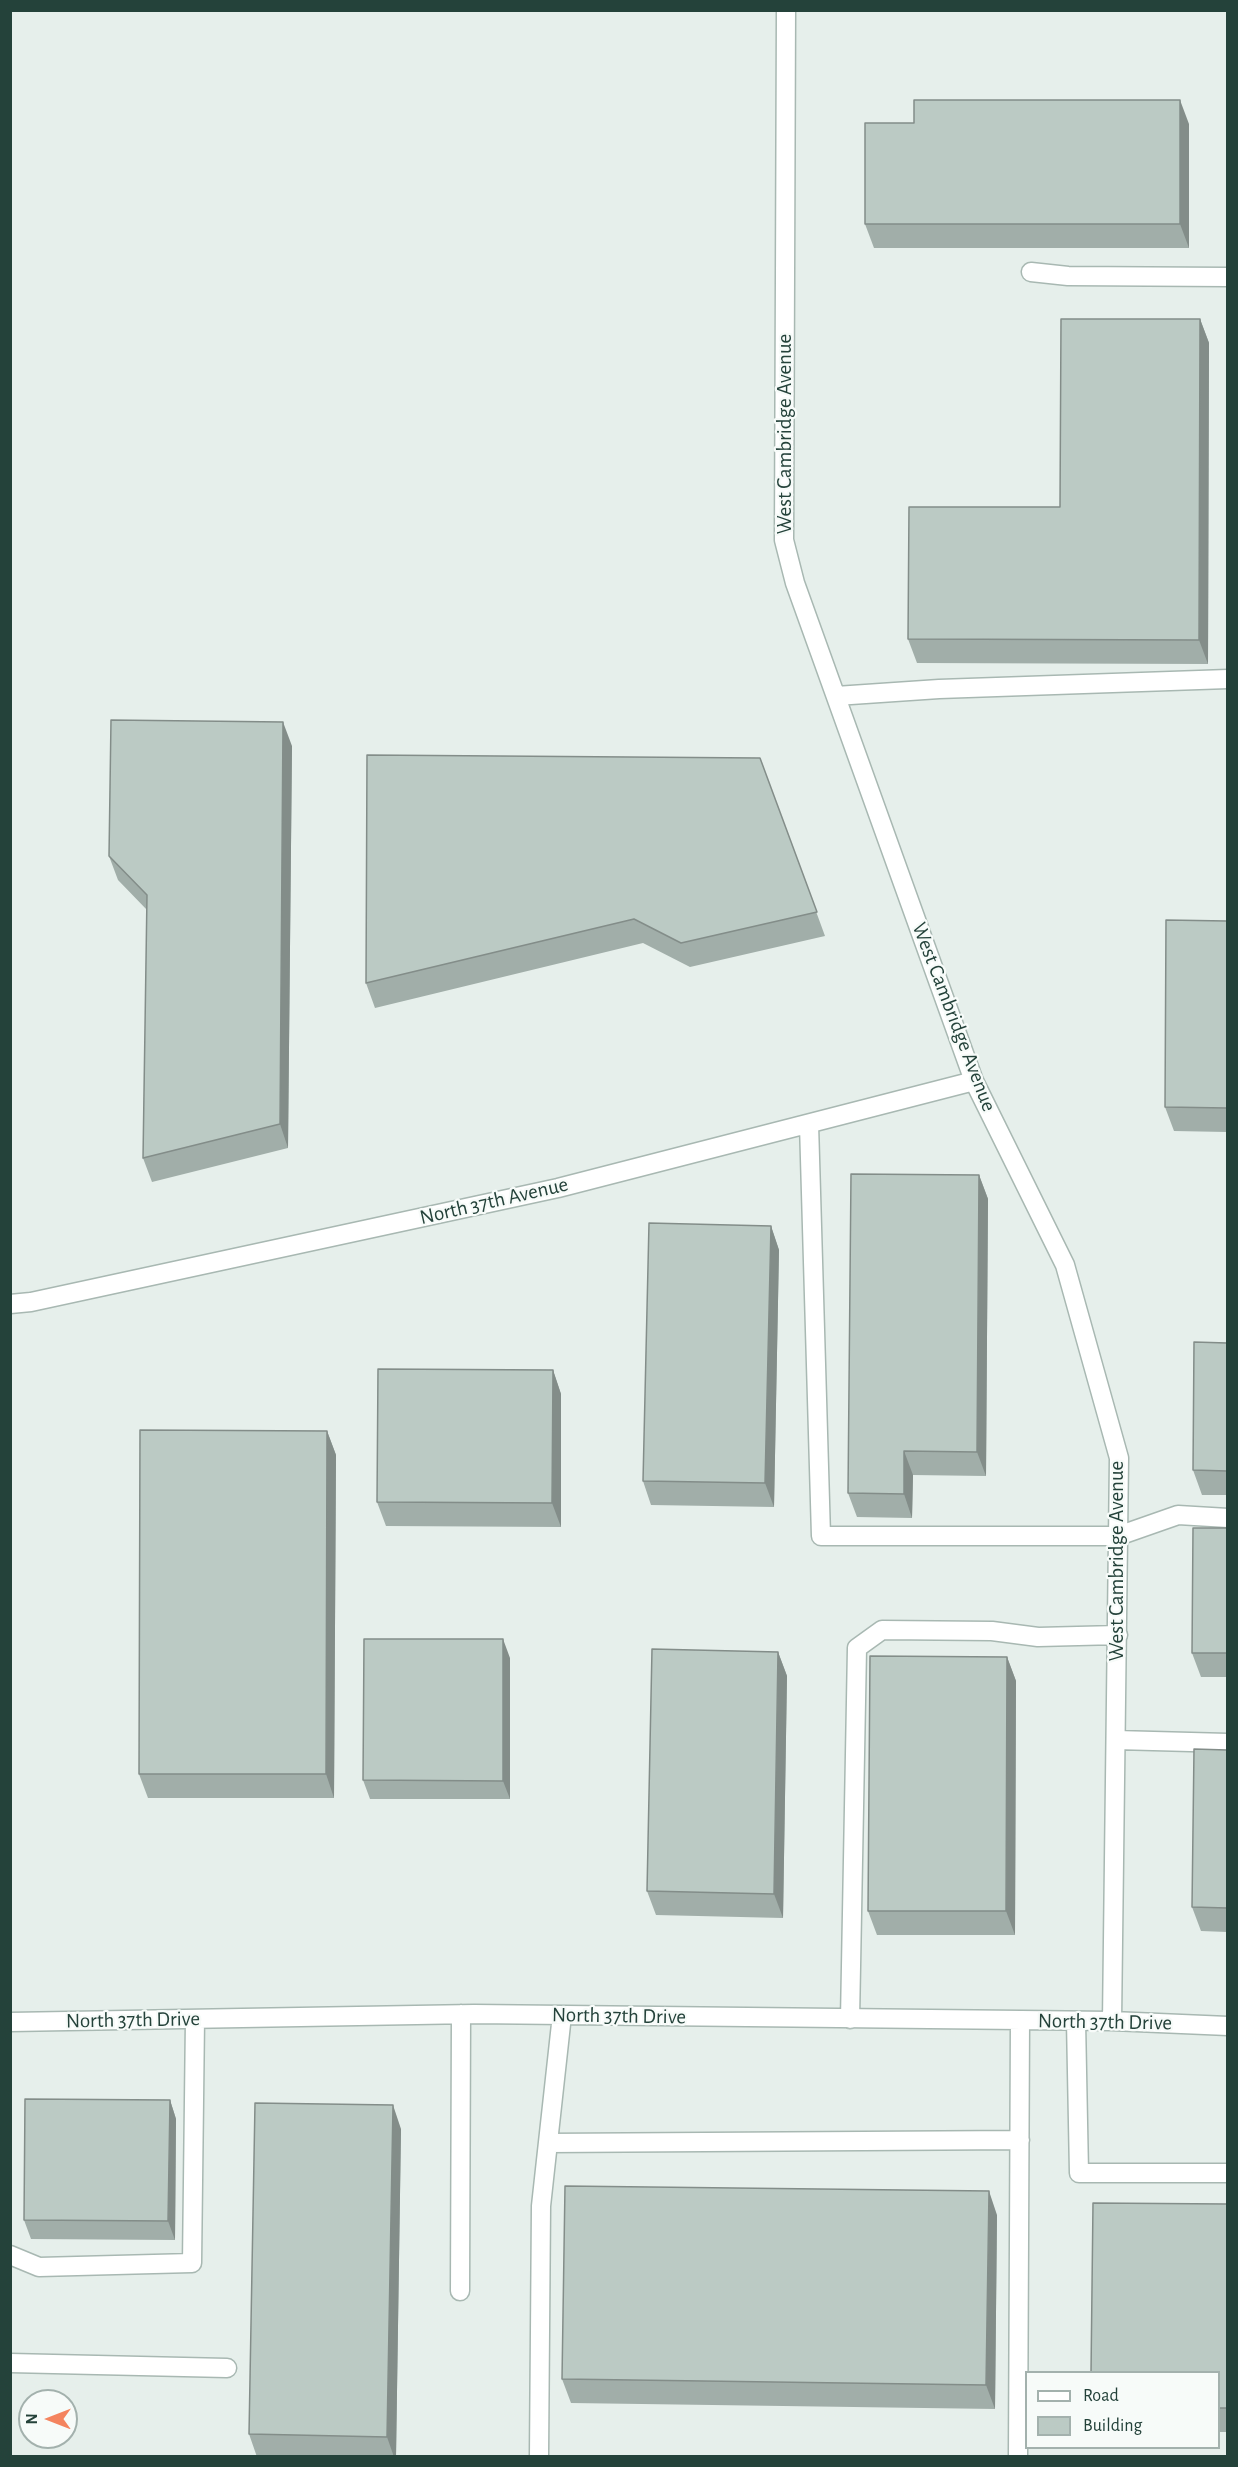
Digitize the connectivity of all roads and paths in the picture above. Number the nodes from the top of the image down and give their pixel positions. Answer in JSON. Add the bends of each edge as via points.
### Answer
{"nodes":[{"id":1,"x":786,"y":10,"type":"edge"},
{"id":2,"x":1031,"y":272,"type":"dead end"},
{"id":3,"x":1227,"y":277,"type":"edge"},
{"id":4,"x":1227,"y":679,"type":"edge"},
{"id":5,"x":836,"y":696,"type":"junction"},
{"id":6,"x":974,"y":1082,"type":"junction"},
{"id":7,"x":809,"y":1124,"type":"junction"},
{"id":8,"x":10,"y":1304,"type":"edge"},
{"id":9,"x":1227,"y":1518,"type":"edge"},
{"id":10,"x":1118,"y":1536,"type":"junction"},
{"id":11,"x":1118,"y":1635,"type":"junction"},
{"id":12,"x":1116,"y":1740,"type":"junction"},
{"id":13,"x":1227,"y":1743,"type":"edge"},
{"id":14,"x":461,"y":2014,"type":"junction"},
{"id":15,"x":562,"y":2015,"type":"junction"},
{"id":16,"x":195,"y":2019,"type":"junction"},
{"id":17,"x":850,"y":2019,"type":"junction"},
{"id":18,"x":1020,"y":2020,"type":"junction"},
{"id":19,"x":1076,"y":2021,"type":"junction"},
{"id":20,"x":1112,"y":2021,"type":"junction"},
{"id":21,"x":10,"y":2022,"type":"edge"},
{"id":22,"x":1227,"y":2026,"type":"edge"},
{"id":23,"x":1020,"y":2140,"type":"junction"},
{"id":24,"x":548,"y":2143,"type":"junction"},
{"id":25,"x":1227,"y":2173,"type":"edge"},
{"id":26,"x":10,"y":2255,"type":"edge"},
{"id":27,"x":460,"y":2291,"type":"dead end"},
{"id":28,"x":10,"y":2363,"type":"edge"},
{"id":29,"x":227,"y":2368,"type":"dead end"},
{"id":30,"x":539,"y":2457,"type":"edge"},
{"id":31,"x":1018,"y":2457,"type":"edge"}],
"edges":[{"from":1,"to":5,"type":"street","name":"West Cambridge Avenue","via":[[784,540],[795,583]]},
{"from":2,"to":3,"type":"street","via":[[1068,276]]},
{"from":4,"to":5,"type":"street"},
{"from":5,"to":6,"type":"street","name":"West Cambridge Avenue"},
{"from":6,"to":7,"type":"street","name":"North 37th Avenue"},
{"from":6,"to":10,"type":"street","name":"West Cambridge Avenue","via":[[1065,1265],[1119,1458]]},
{"from":7,"to":8,"type":"street","name":"North 37th Avenue","via":[[558,1188]]},
{"from":7,"to":10,"type":"street","via":[[821,1536]]},
{"from":9,"to":10,"type":"street","via":[[1178,1515]]},
{"from":10,"to":11,"type":"street","name":"West Cambridge Avenue"},
{"from":11,"to":12,"type":"street","name":"West Cambridge Avenue"},
{"from":11,"to":17,"type":"street","via":[[882,1630],[857,1648]]},
{"from":12,"to":13,"type":"street"},
{"from":12,"to":20,"type":"street","name":"West Cambridge Avenue"},
{"from":14,"to":15,"type":"street","name":"North 37th Drive"},
{"from":14,"to":16,"type":"street","name":"North 37th Drive"},
{"from":14,"to":27,"type":"street"},
{"from":15,"to":17,"type":"street","name":"North 37th Drive"},
{"from":15,"to":24,"type":"street"},
{"from":16,"to":21,"type":"street","name":"North 37th Drive"},
{"from":16,"to":26,"type":"street","via":[[192,2263],[39,2267]]},
{"from":17,"to":18,"type":"street","name":"North 37th Drive"},
{"from":18,"to":19,"type":"street","name":"North 37th Drive"},
{"from":18,"to":23,"type":"street"},
{"from":19,"to":20,"type":"street","name":"North 37th Drive"},
{"from":19,"to":25,"type":"street","via":[[1078,2173]]},
{"from":20,"to":22,"type":"street","name":"North 37th Drive"},
{"from":23,"to":24,"type":"street"},
{"from":23,"to":31,"type":"street"},
{"from":24,"to":30,"type":"street","via":[[541,2205]]},
{"from":28,"to":29,"type":"street"}]}
